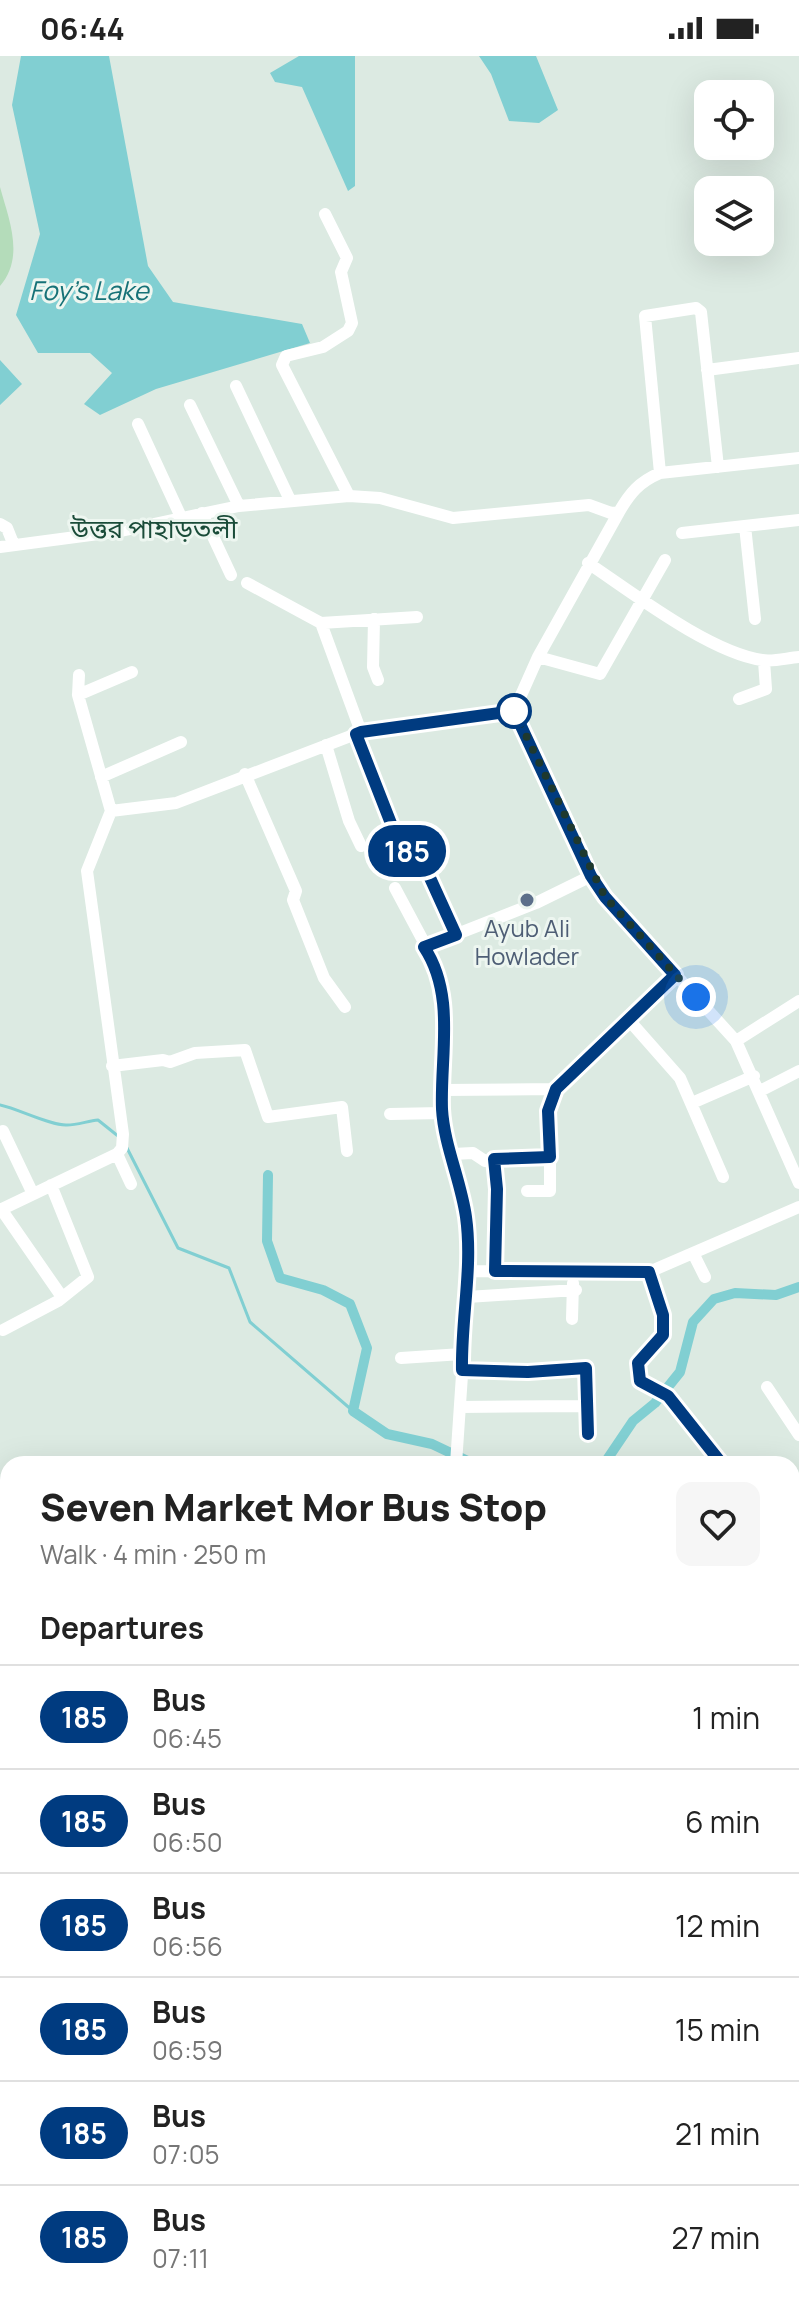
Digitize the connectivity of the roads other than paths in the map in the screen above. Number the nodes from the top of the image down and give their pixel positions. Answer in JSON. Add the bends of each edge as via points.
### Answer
{"nodes":[{"id":1,"x":325,"y":214,"type":"dead end"},
{"id":2,"x":799,"y":358,"type":"edge"},
{"id":3,"x":707,"y":370,"type":"junction"},
{"id":4,"x":236,"y":386,"type":"dead end"},
{"id":5,"x":190,"y":405,"type":"dead end"},
{"id":6,"x":138,"y":424,"type":"dead end"},
{"id":7,"x":799,"y":458,"type":"edge"},
{"id":8,"x":718,"y":467,"type":"junction"},
{"id":9,"x":660,"y":473,"type":"junction"},
{"id":10,"x":349,"y":496,"type":"junction"},
{"id":11,"x":290,"y":500,"type":"junction"},
{"id":12,"x":239,"y":506,"type":"junction"},
{"id":13,"x":619,"y":512,"type":"junction"},
{"id":14,"x":202,"y":513,"type":"junction"},
{"id":15,"x":181,"y":517,"type":"junction"},
{"id":16,"x":799,"y":520,"type":"edge"},
{"id":17,"x":0,"y":524,"type":"edge"},
{"id":18,"x":745,"y":526,"type":"junction"},
{"id":19,"x":682,"y":533,"type":"dead end"},
{"id":20,"x":7,"y":545,"type":"edge"},
{"id":21,"x":665,"y":560,"type":"dead end"},
{"id":22,"x":588,"y":563,"type":"junction"},
{"id":23,"x":231,"y":575,"type":"dead end"},
{"id":24,"x":247,"y":583,"type":"dead end"},
{"id":25,"x":643,"y":600,"type":"junction"},
{"id":26,"x":417,"y":617,"type":"dead end"},
{"id":27,"x":374,"y":619,"type":"junction"},
{"id":28,"x":755,"y":619,"type":"dead end"},
{"id":29,"x":321,"y":623,"type":"junction"},
{"id":30,"x":538,"y":657,"type":"junction"},
{"id":31,"x":799,"y":657,"type":"edge"},
{"id":32,"x":764,"y":661,"type":"junction"},
{"id":33,"x":132,"y":672,"type":"dead end"},
{"id":34,"x":79,"y":675,"type":"dead end"},
{"id":35,"x":378,"y":680,"type":"dead end"},
{"id":36,"x":78,"y":695,"type":"junction"},
{"id":37,"x":739,"y":699,"type":"dead end"},
{"id":38,"x":514,"y":711,"type":"junction"},
{"id":39,"x":359,"y":733,"type":"junction"},
{"id":40,"x":181,"y":742,"type":"dead end"},
{"id":41,"x":326,"y":745,"type":"junction"},
{"id":42,"x":245,"y":774,"type":"junction"},
{"id":43,"x":101,"y":777,"type":"junction"},
{"id":44,"x":111,"y":811,"type":"junction"},
{"id":45,"x":361,"y":846,"type":"dead end"},
{"id":46,"x":591,"y":876,"type":"junction"},
{"id":47,"x":395,"y":888,"type":"dead end"},
{"id":48,"x":456,"y":935,"type":"junction"},
{"id":49,"x":424,"y":947,"type":"junction"},
{"id":50,"x":675,"y":975,"type":"junction"},
{"id":51,"x":799,"y":1001,"type":"edge"},
{"id":52,"x":345,"y":1007,"type":"dead end"},
{"id":53,"x":628,"y":1019,"type":"junction"},
{"id":54,"x":736,"y":1041,"type":"junction"},
{"id":55,"x":112,"y":1066,"type":"junction"},
{"id":56,"x":799,"y":1071,"type":"edge"},
{"id":57,"x":754,"y":1076,"type":"junction"},
{"id":58,"x":556,"y":1089,"type":"junction"},
{"id":59,"x":442,"y":1090,"type":"junction"},
{"id":60,"x":760,"y":1091,"type":"junction"},
{"id":61,"x":692,"y":1103,"type":"junction"},
{"id":62,"x":442,"y":1113,"type":"junction"},
{"id":63,"x":390,"y":1114,"type":"dead end"},
{"id":64,"x":0,"y":1132,"type":"edge"},
{"id":65,"x":120,"y":1151,"type":"junction"},
{"id":66,"x":347,"y":1151,"type":"dead end"},
{"id":67,"x":453,"y":1154,"type":"junction"},
{"id":68,"x":550,"y":1157,"type":"junction"},
{"id":69,"x":494,"y":1159,"type":"junction"},
{"id":70,"x":723,"y":1177,"type":"dead end"},
{"id":71,"x":799,"y":1183,"type":"edge"},
{"id":72,"x":131,"y":1184,"type":"dead end"},
{"id":73,"x":51,"y":1185,"type":"junction"},
{"id":74,"x":527,"y":1191,"type":"dead end"},
{"id":75,"x":33,"y":1194,"type":"junction"},
{"id":76,"x":799,"y":1207,"type":"edge"},
{"id":77,"x":0,"y":1210,"type":"edge"},
{"id":78,"x":693,"y":1253,"type":"junction"},
{"id":79,"x":469,"y":1271,"type":"junction"},
{"id":80,"x":495,"y":1271,"type":"junction"},
{"id":81,"x":570,"y":1272,"type":"junction"},
{"id":82,"x":649,"y":1272,"type":"junction"},
{"id":83,"x":705,"y":1277,"type":"dead end"},
{"id":84,"x":576,"y":1290,"type":"junction"},
{"id":85,"x":62,"y":1297,"type":"junction"},
{"id":86,"x":467,"y":1297,"type":"junction"},
{"id":87,"x":572,"y":1319,"type":"dead end"},
{"id":88,"x":3,"y":1330,"type":"dead end"},
{"id":89,"x":462,"y":1354,"type":"junction"},
{"id":90,"x":401,"y":1358,"type":"dead end"},
{"id":91,"x":462,"y":1370,"type":"junction"},
{"id":92,"x":767,"y":1387,"type":"dead end"},
{"id":93,"x":587,"y":1406,"type":"junction"},
{"id":94,"x":460,"y":1407,"type":"junction"},
{"id":95,"x":588,"y":1434,"type":"dead end"},
{"id":96,"x":799,"y":1435,"type":"edge"},
{"id":97,"x":457,"y":1456,"type":"edge"},
{"id":98,"x":715,"y":1456,"type":"edge"}],
"edges":[{"from":1,"to":10,"type":"street","via":[[347,258],[341,272],[352,323],[323,347],[286,356],[282,365]]},
{"from":2,"to":3,"type":"street"},
{"from":3,"to":8,"type":"street"},
{"from":3,"to":9,"type":"street","via":[[699,309],[645,316]]},
{"from":4,"to":11,"type":"street"},
{"from":5,"to":12,"type":"street"},
{"from":6,"to":15,"type":"street"},
{"from":7,"to":8,"type":"street"},
{"from":8,"to":9,"type":"street"},
{"from":9,"to":13,"type":"street","via":[[632,490]]},
{"from":10,"to":11,"type":"street"},
{"from":10,"to":13,"type":"street","via":[[380,498],[453,518],[589,505]]},
{"from":11,"to":12,"type":"street"},
{"from":12,"to":14,"type":"street"},
{"from":13,"to":22,"type":"street"},
{"from":14,"to":15,"type":"street"},
{"from":14,"to":23,"type":"street"},
{"from":15,"to":20,"type":"street","via":[[77,538]]},
{"from":16,"to":18,"type":"street"},
{"from":17,"to":20,"type":"street","via":[[7,528]]},
{"from":18,"to":19,"type":"street"},
{"from":18,"to":28,"type":"street"},
{"from":21,"to":25,"type":"street"},
{"from":22,"to":25,"type":"street"},
{"from":22,"to":30,"type":"street"},
{"from":24,"to":29,"type":"street"},
{"from":25,"to":30,"type":"street","via":[[600,674]]},
{"from":25,"to":32,"type":"street","via":[[710,639]]},
{"from":26,"to":27,"type":"street"},
{"from":27,"to":29,"type":"street"},
{"from":27,"to":35,"type":"street","via":[[373,667]]},
{"from":29,"to":39,"type":"street"},
{"from":30,"to":38,"type":"street"},
{"from":31,"to":32,"type":"street"},
{"from":32,"to":37,"type":"street","via":[[766,689]]},
{"from":33,"to":36,"type":"street"},
{"from":34,"to":36,"type":"street"},
{"from":36,"to":43,"type":"street"},
{"from":38,"to":39,"type":"street"},
{"from":38,"to":46,"type":"street"},
{"from":39,"to":41,"type":"street"},
{"from":39,"to":48,"type":"street","via":[[401,849],[421,858]]},
{"from":40,"to":43,"type":"street"},
{"from":41,"to":42,"type":"street"},
{"from":41,"to":45,"type":"street"},
{"from":42,"to":44,"type":"street","via":[[176,803]]},
{"from":42,"to":52,"type":"street","via":[[296,891],[293,900],[314,958]]},
{"from":43,"to":44,"type":"street"},
{"from":44,"to":55,"type":"street","via":[[87,871]]},
{"from":46,"to":48,"type":"street"},
{"from":46,"to":50,"type":"street"},
{"from":47,"to":49,"type":"street"},
{"from":48,"to":49,"type":"street"},
{"from":49,"to":59,"type":"street","via":[[435,963],[444,1007]]},
{"from":50,"to":53,"type":"street"},
{"from":50,"to":54,"type":"street"},
{"from":51,"to":54,"type":"street"},
{"from":53,"to":58,"type":"street"},
{"from":53,"to":61,"type":"street","via":[[680,1078]]},
{"from":54,"to":57,"type":"street"},
{"from":55,"to":65,"type":"street","via":[[123,1134]]},
{"from":55,"to":66,"type":"street","via":[[245,1050],[268,1117],[342,1107]]},
{"from":56,"to":60,"type":"street"},
{"from":57,"to":60,"type":"street"},
{"from":57,"to":61,"type":"street"},
{"from":58,"to":59,"type":"street"},
{"from":58,"to":68,"type":"street","via":[[548,1111]]},
{"from":59,"to":62,"type":"street"},
{"from":60,"to":71,"type":"street"},
{"from":61,"to":70,"type":"street"},
{"from":62,"to":63,"type":"street"},
{"from":62,"to":67,"type":"street"},
{"from":64,"to":75,"type":"street"},
{"from":65,"to":72,"type":"street"},
{"from":65,"to":73,"type":"street"},
{"from":67,"to":69,"type":"street"},
{"from":67,"to":79,"type":"street","via":[[466,1214]]},
{"from":68,"to":69,"type":"street"},
{"from":68,"to":74,"type":"street","via":[[550,1191]]},
{"from":69,"to":80,"type":"street"},
{"from":73,"to":75,"type":"street"},
{"from":73,"to":85,"type":"street","via":[[88,1271],[88,1277]]},
{"from":75,"to":77,"type":"street"},
{"from":76,"to":78,"type":"street"},
{"from":77,"to":85,"type":"street"},
{"from":78,"to":82,"type":"street"},
{"from":78,"to":83,"type":"street"},
{"from":79,"to":80,"type":"street"},
{"from":79,"to":86,"type":"street"},
{"from":80,"to":81,"type":"street"},
{"from":81,"to":82,"type":"street"},
{"from":81,"to":84,"type":"street"},
{"from":82,"to":98,"type":"street","via":[[663,1315],[663,1335],[638,1363],[640,1381],[663,1393]]},
{"from":84,"to":86,"type":"street"},
{"from":84,"to":87,"type":"street"},
{"from":85,"to":88,"type":"street"},
{"from":86,"to":89,"type":"street"},
{"from":89,"to":90,"type":"street"},
{"from":89,"to":91,"type":"street"},
{"from":91,"to":93,"type":"street","via":[[586,1368]]},
{"from":91,"to":94,"type":"street"},
{"from":92,"to":96,"type":"street"},
{"from":93,"to":94,"type":"street"},
{"from":93,"to":95,"type":"street"},
{"from":94,"to":97,"type":"street"}]}
